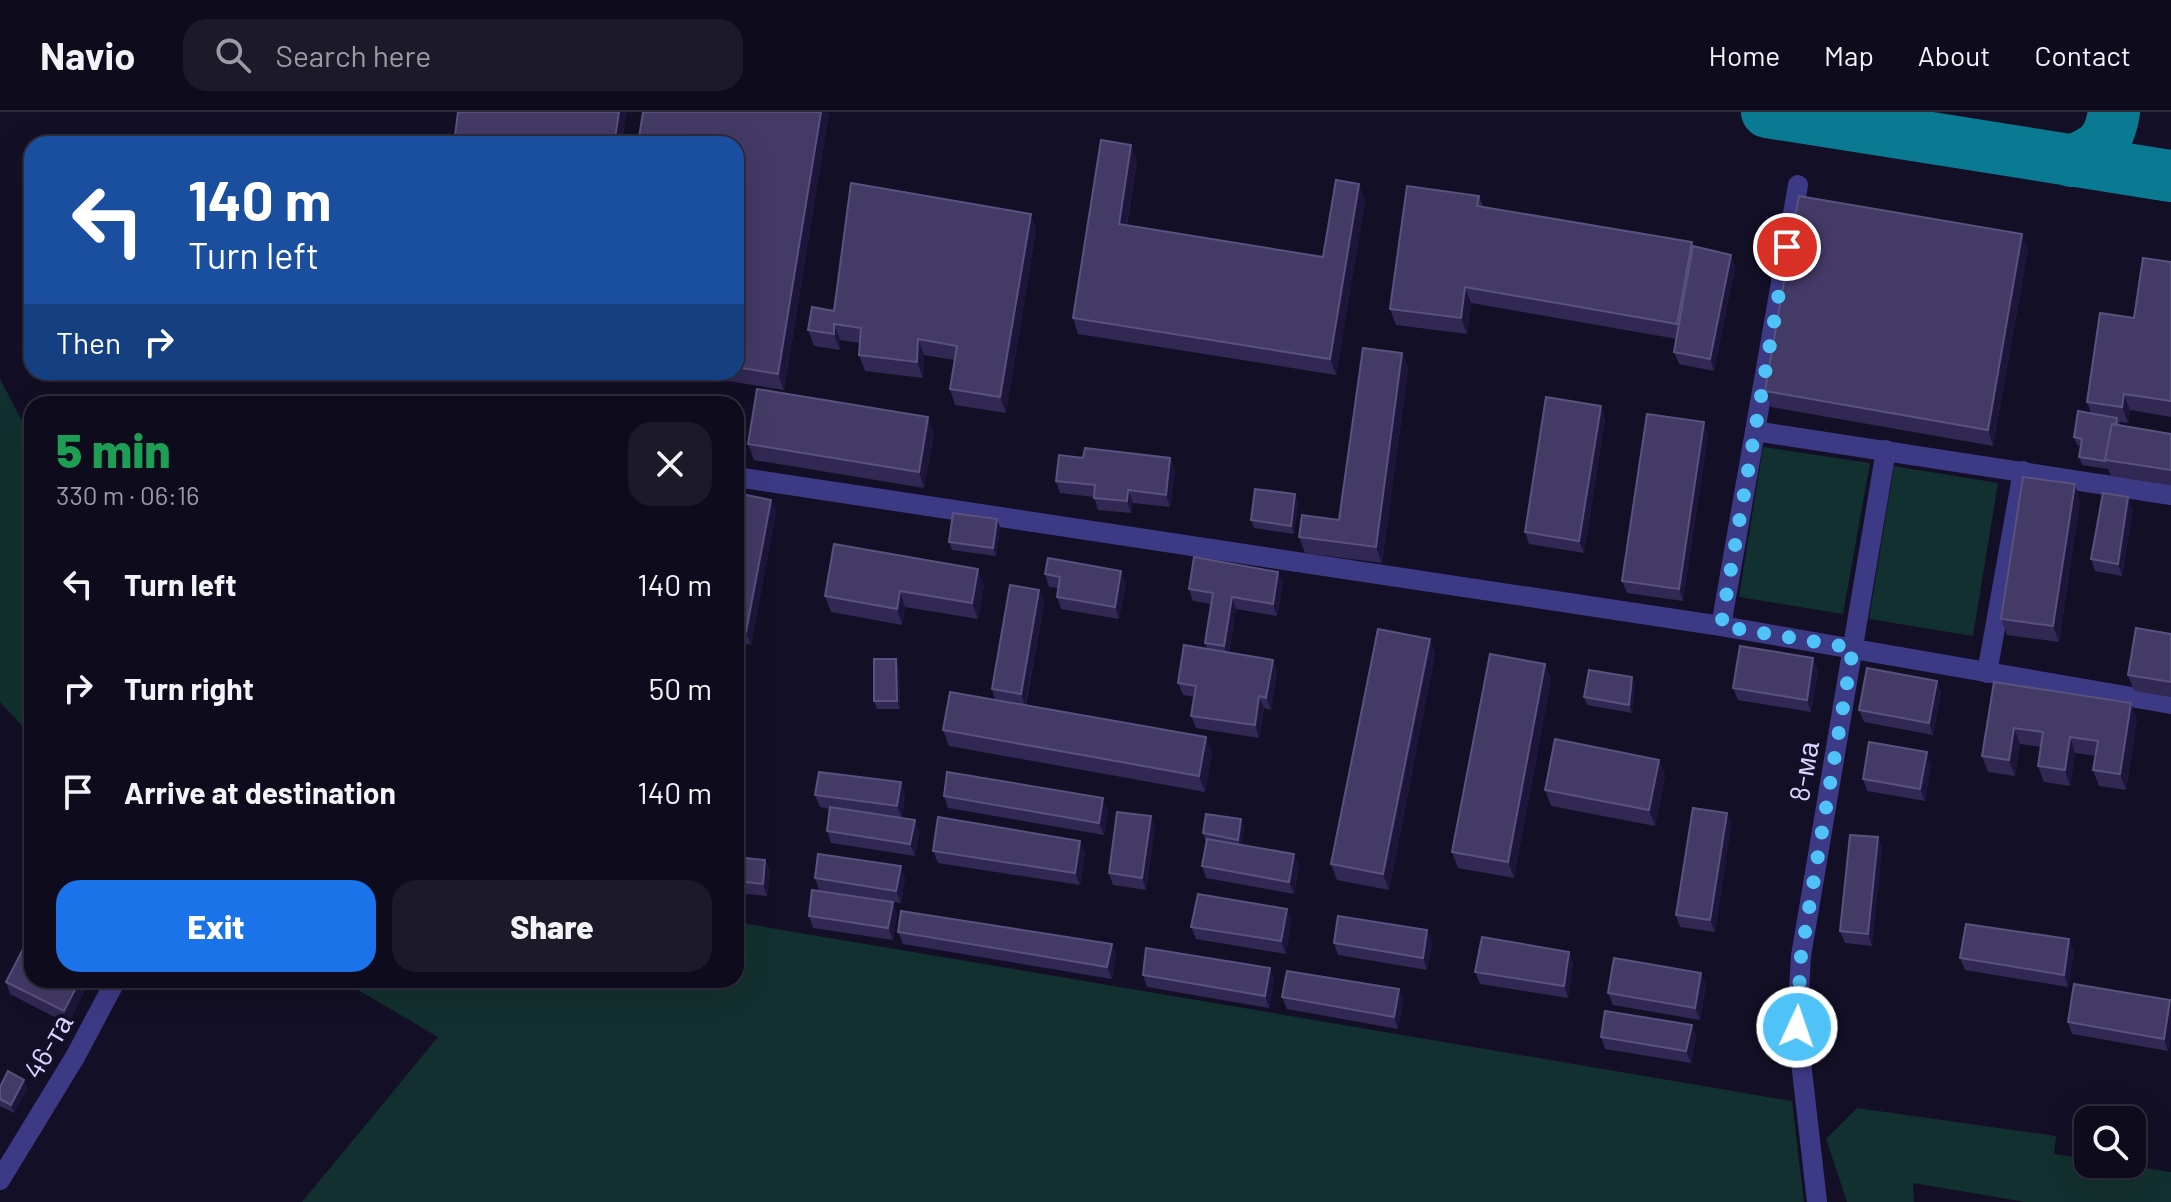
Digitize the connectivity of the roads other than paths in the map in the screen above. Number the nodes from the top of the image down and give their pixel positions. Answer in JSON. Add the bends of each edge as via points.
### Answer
{"nodes":[{"id":1,"x":1798,"y":185,"type":"dead end"},
{"id":2,"x":1755,"y":431,"type":"junction"},
{"id":3,"x":1886,"y":450,"type":"junction"},
{"id":4,"x":2023,"y":471,"type":"junction"},
{"id":5,"x":744,"y":478,"type":"edge"},
{"id":6,"x":2171,"y":495,"type":"edge"},
{"id":7,"x":1721,"y":626,"type":"junction"},
{"id":8,"x":1853,"y":648,"type":"junction"},
{"id":9,"x":1987,"y":673,"type":"junction"},
{"id":10,"x":2171,"y":704,"type":"edge"},
{"id":11,"x":112,"y":988,"type":"edge"},
{"id":12,"x":1805,"y":1103,"type":"junction"},
{"id":13,"x":0,"y":1180,"type":"edge"},
{"id":14,"x":1817,"y":1202,"type":"edge"},
{"id":15,"x":1832,"y":1202,"type":"edge"}],
"edges":[{"from":1,"to":2,"type":"street"},
{"from":2,"to":3,"type":"street"},
{"from":2,"to":7,"type":"street"},
{"from":3,"to":4,"type":"street"},
{"from":3,"to":8,"type":"street","name":"8-ма"},
{"from":4,"to":6,"type":"street"},
{"from":4,"to":9,"type":"street"},
{"from":5,"to":7,"type":"street"},
{"from":7,"to":8,"type":"street"},
{"from":8,"to":9,"type":"street"},
{"from":8,"to":12,"type":"street","name":"8-ма","via":[[1801,956],[1797,1027]]},
{"from":9,"to":10,"type":"street"},
{"from":11,"to":13,"type":"street","name":"46-та"},
{"from":12,"to":14,"type":"street","name":"8-ма"},
{"from":12,"to":15,"type":"street","name":"8-ма"}]}
